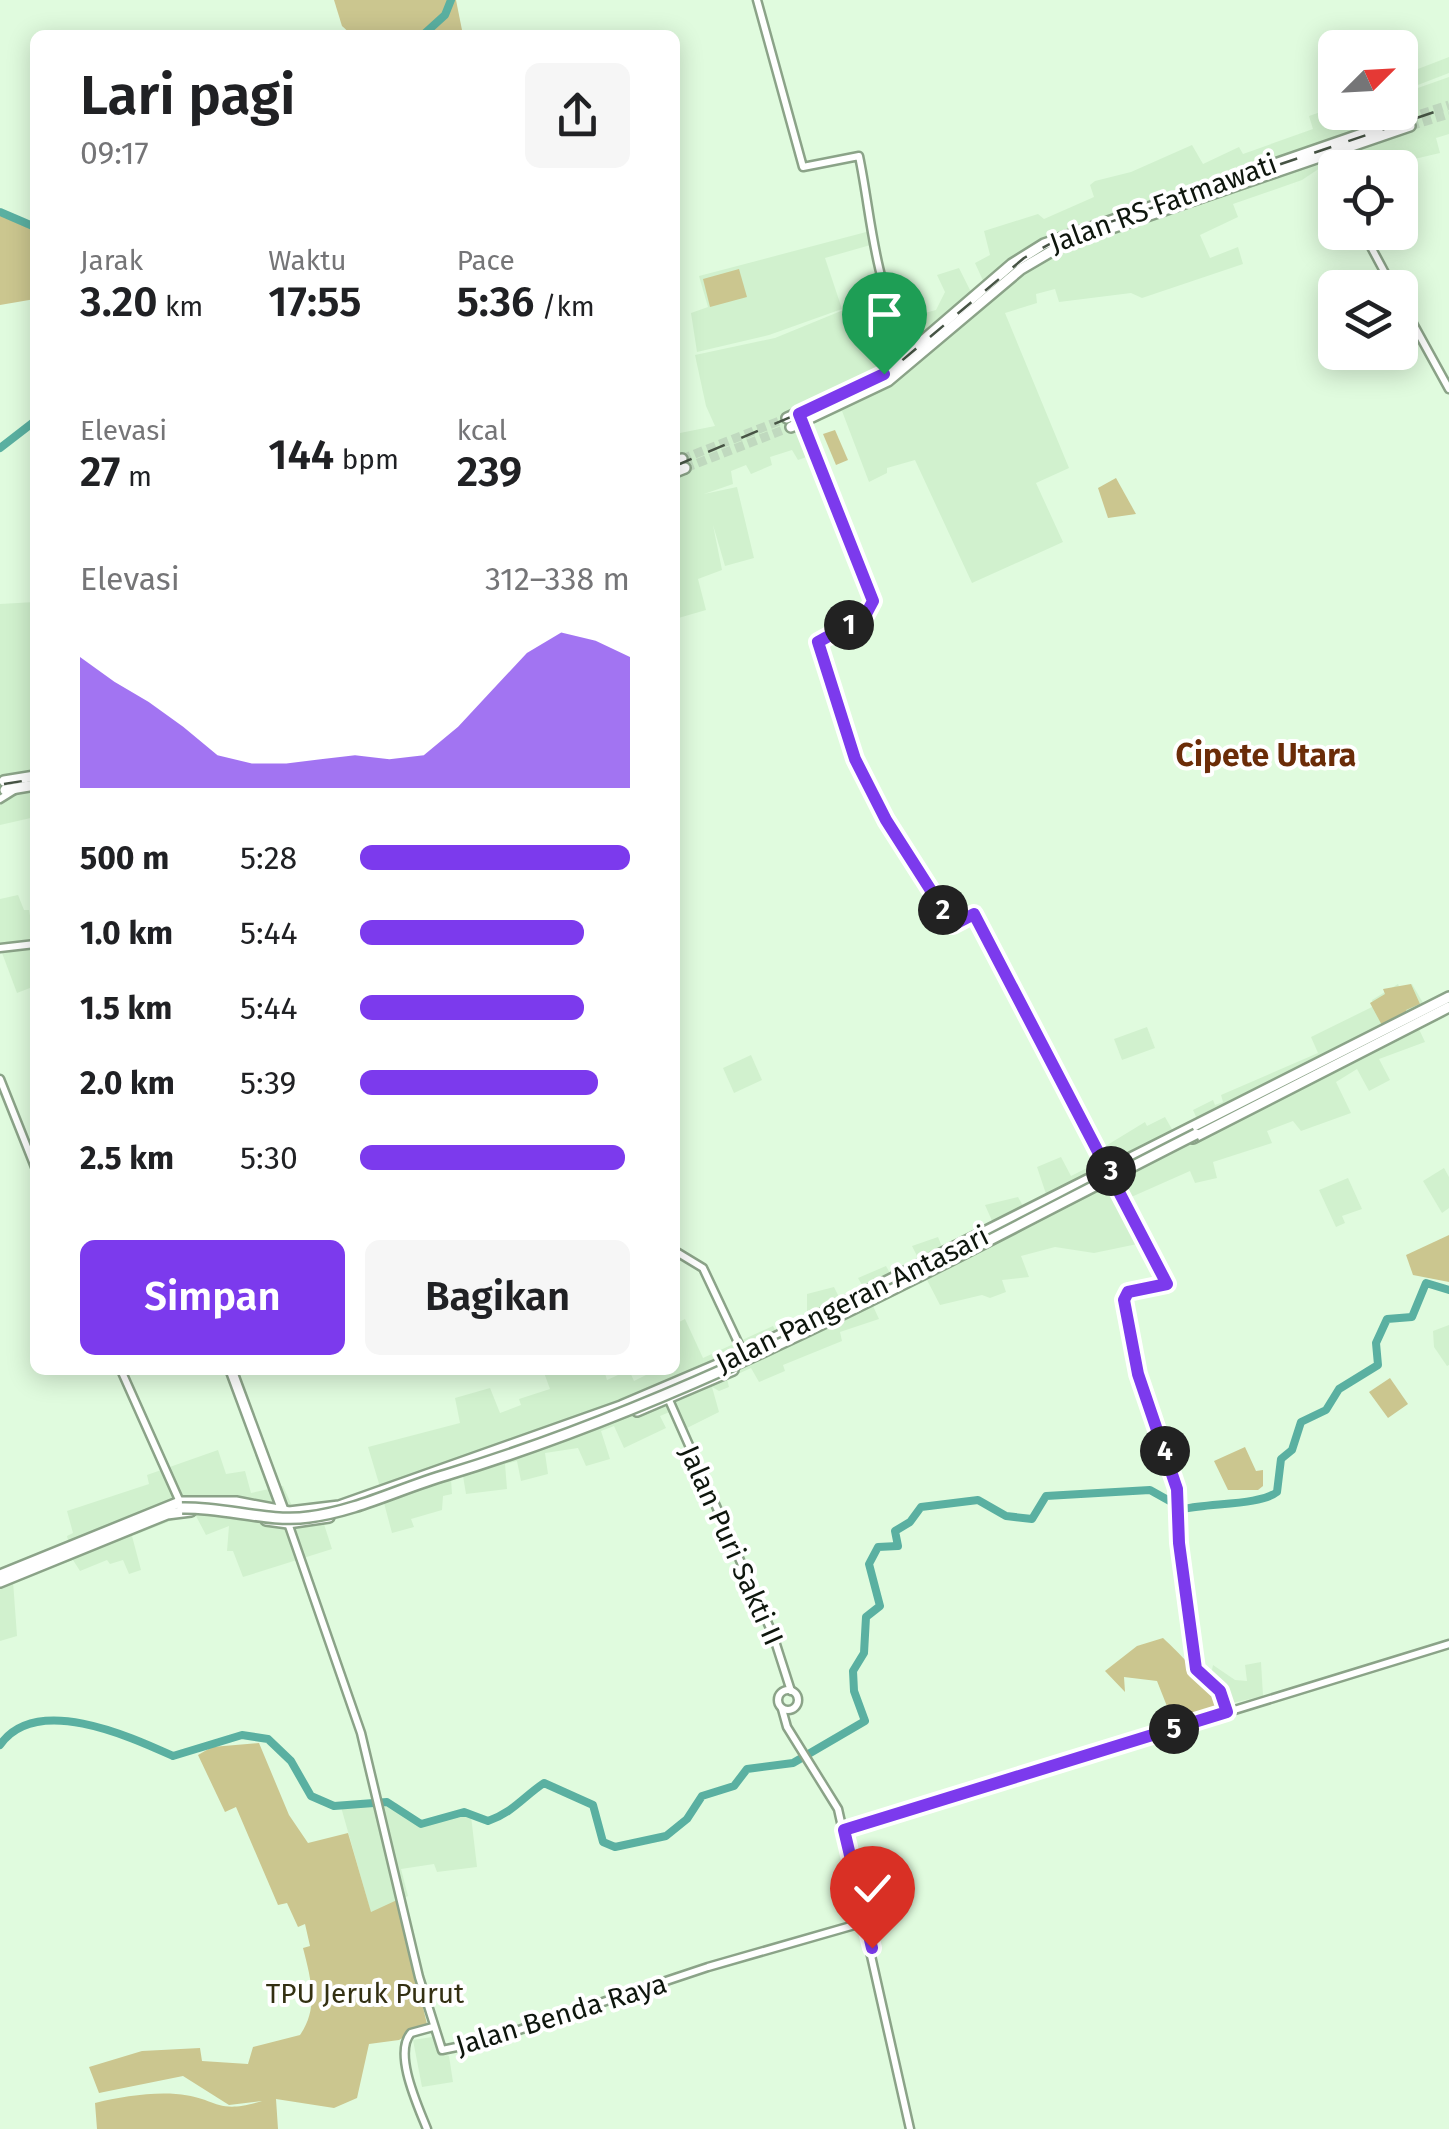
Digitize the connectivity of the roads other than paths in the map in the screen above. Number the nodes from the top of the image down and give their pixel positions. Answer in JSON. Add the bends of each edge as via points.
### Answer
{"nodes":[{"id":1,"x":757,"y":0,"type":"edge"},
{"id":2,"x":1325,"y":150,"type":"edge"},
{"id":3,"x":1336,"y":150,"type":"edge"},
{"id":4,"x":1318,"y":152,"type":"edge"},
{"id":5,"x":1318,"y":157,"type":"edge"},
{"id":6,"x":1418,"y":332,"type":"edge"},
{"id":7,"x":918,"y":352,"type":"junction"},
{"id":8,"x":1449,"y":388,"type":"edge"},
{"id":9,"x":801,"y":418,"type":"junction"},
{"id":10,"x":789,"y":423,"type":"tunnel mouth"},
{"id":11,"x":30,"y":778,"type":"edge"},
{"id":12,"x":30,"y":786,"type":"edge"},
{"id":13,"x":3,"y":790,"type":"edge"},
{"id":14,"x":30,"y":945,"type":"edge"},
{"id":15,"x":0,"y":948,"type":"edge"},
{"id":16,"x":1449,"y":1002,"type":"edge"},
{"id":17,"x":0,"y":1079,"type":"edge"},
{"id":18,"x":30,"y":1154,"type":"edge"},
{"id":19,"x":1113,"y":1174,"type":"junction"},
{"id":20,"x":680,"y":1254,"type":"edge"},
{"id":21,"x":746,"y":1358,"type":"junction"},
{"id":22,"x":124,"y":1375,"type":"edge"},
{"id":23,"x":233,"y":1375,"type":"edge"},
{"id":24,"x":669,"y":1400,"type":"junction"},
{"id":25,"x":613,"y":1414,"type":"junction"},
{"id":26,"x":181,"y":1505,"type":"junction"},
{"id":27,"x":344,"y":1505,"type":"junction"},
{"id":28,"x":167,"y":1514,"type":"junction"},
{"id":29,"x":285,"y":1514,"type":"junction"},
{"id":30,"x":0,"y":1578,"type":"edge"},
{"id":31,"x":1449,"y":1644,"type":"edge"},
{"id":32,"x":792,"y":1691,"type":"junction"},
{"id":33,"x":782,"y":1708,"type":"junction"},
{"id":34,"x":1227,"y":1712,"type":"junction"},
{"id":35,"x":844,"y":1830,"type":"junction"},
{"id":36,"x":865,"y":1922,"type":"junction"},
{"id":37,"x":433,"y":2028,"type":"junction"},
{"id":38,"x":427,"y":2129,"type":"edge"},
{"id":39,"x":910,"y":2129,"type":"edge"}],
"edges":[{"from":1,"to":7,"type":"street","via":[[803,167],[859,156],[881,280],[896,322]]},
{"from":2,"to":3,"type":"main road","name":"Jalan RS Fatmawati","via":[[1409,122]]},
{"from":4,"to":7,"type":"main road","name":"Jalan RS Fatmawati","via":[[1050,241],[1012,264]]},
{"from":5,"to":7,"type":"main road","name":"Jalan RS Fatmawati","via":[[1049,252]]},
{"from":6,"to":8,"type":"street"},
{"from":7,"to":9,"type":"main road","name":"Jalan RS Fatmawati"},
{"from":9,"to":10,"type":"main road","name":"Jalan RS Fatmawati"},
{"from":9,"to":19,"type":"street","via":[[873,601],[865,616],[818,642],[855,759],[953,925],[974,914]]},
{"from":11,"to":13,"type":"main road"},
{"from":12,"to":13,"type":"main road"},
{"from":14,"to":15,"type":"street"},
{"from":16,"to":19,"type":"main road","name":"Jalan Pangeran Antasari"},
{"from":16,"to":26,"type":"main road","bridge":true,"via":[[782,1344],[657,1400],[324,1515],[289,1519]]},
{"from":16,"to":27,"type":"main road","bridge":true,"via":[[717,1370],[509,1451]]},
{"from":17,"to":18,"type":"street"},
{"from":19,"to":21,"type":"main road","name":"Jalan Pangeran Antasari"},
{"from":19,"to":34,"type":"street","via":[[1167,1284],[1128,1292],[1124,1300],[1138,1374],[1175,1479],[1196,1669],[1220,1691]]},
{"from":20,"to":21,"type":"street","via":[[703,1268]]},
{"from":21,"to":24,"type":"main road","name":"Jalan Pangeran Antasari"},
{"from":21,"to":25,"type":"main road","name":"Jalan Pangeran Antasari"},
{"from":22,"to":26,"type":"street"},
{"from":23,"to":29,"type":"main road"},
{"from":24,"to":25,"type":"main road","name":"Jalan Pangeran Antasari"},
{"from":24,"to":32,"type":"street","name":"Jalan Puri Sakti II"},
{"from":25,"to":27,"type":"main road","name":"Jalan Pangeran Antasari"},
{"from":25,"to":29,"type":"main road","name":"Jalan Pangeran Antasari","via":[[360,1508]]},
{"from":26,"to":28,"type":"main road"},
{"from":26,"to":29,"type":"main road","name":"Jalan Pangeran Antasari","via":[[236,1502]]},
{"from":26,"to":30,"type":"main road","name":"Jalan Pangeran Antasari"},
{"from":27,"to":29,"type":"main road","name":"Jalan Pangeran Antasari"},
{"from":28,"to":29,"type":"main road","name":"Jalan Pangeran Antasari"},
{"from":28,"to":30,"type":"main road","name":"Jalan Pangeran Antasari"},
{"from":29,"to":37,"type":"street","name":"Jalan Benda Raya","via":[[343,1674]]},
{"from":31,"to":34,"type":"street"},
{"from":32,"to":33,"type":"street","via":[[779,1695]]},
{"from":32,"to":33,"type":"street","via":[[797,1705]]},
{"from":33,"to":35,"type":"street","via":[[832,1794]]},
{"from":34,"to":35,"type":"street"},
{"from":35,"to":36,"type":"street"},
{"from":36,"to":37,"type":"street","name":"Jalan Benda Raya","via":[[450,2052],[441,2048]]},
{"from":36,"to":39,"type":"street"},
{"from":37,"to":38,"type":"street","via":[[411,2033],[405,2044]]}]}
